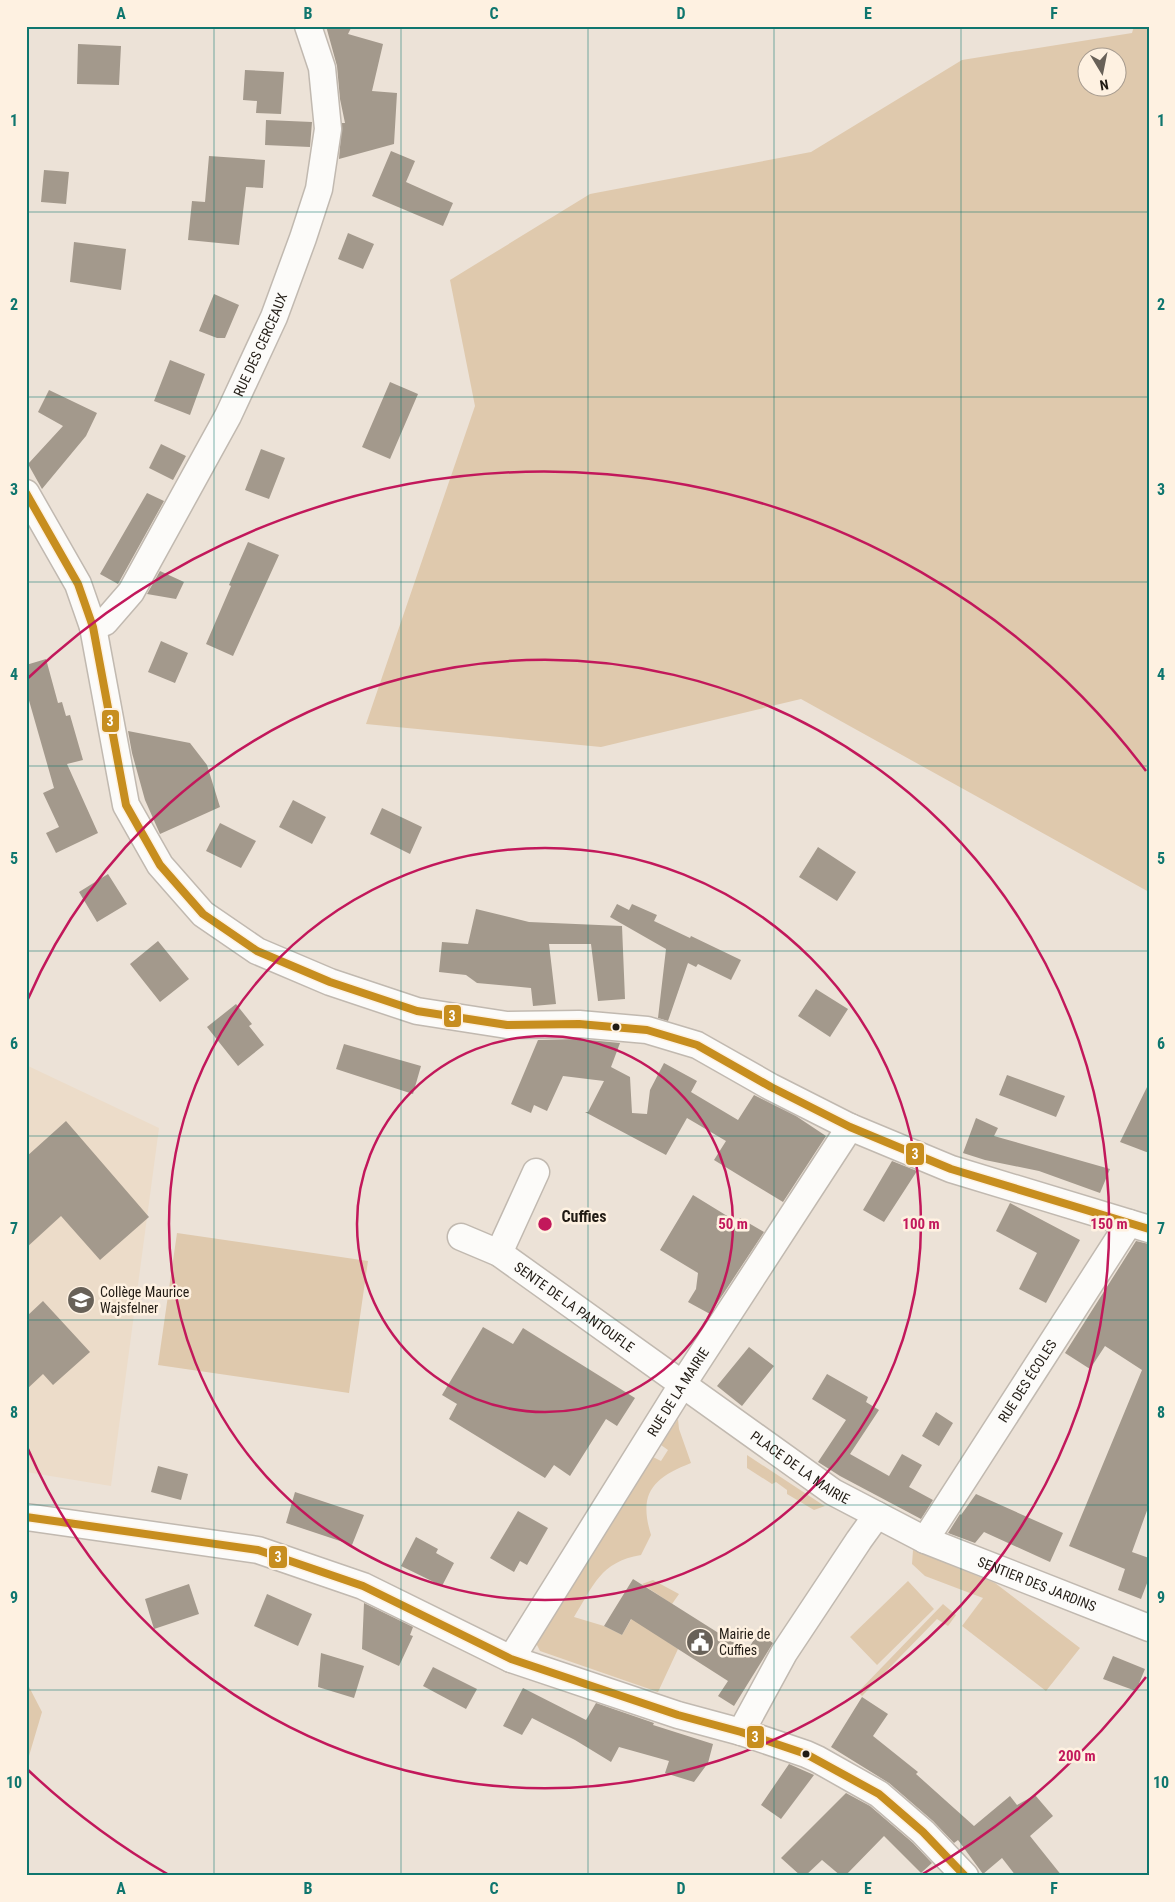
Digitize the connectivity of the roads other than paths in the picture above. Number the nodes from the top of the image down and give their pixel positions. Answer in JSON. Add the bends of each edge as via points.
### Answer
{"nodes":[{"id":1,"x":308,"y":26,"type":"edge"},
{"id":2,"x":27,"y":500,"type":"edge"},
{"id":3,"x":93,"y":627,"type":"junction"},
{"id":4,"x":850,"y":1127,"type":"junction"},
{"id":5,"x":536,"y":1172,"type":"dead end"},
{"id":6,"x":1139,"y":1226,"type":"edge"},
{"id":7,"x":461,"y":1237,"type":"dead end"},
{"id":8,"x":499,"y":1253,"type":"junction"},
{"id":9,"x":682,"y":1384,"type":"junction"},
{"id":10,"x":877,"y":1515,"type":"junction"},
{"id":11,"x":26,"y":1517,"type":"edge"},
{"id":12,"x":925,"y":1540,"type":"junction"},
{"id":13,"x":1149,"y":1628,"type":"edge"},
{"id":14,"x":511,"y":1659,"type":"junction"},
{"id":15,"x":741,"y":1732,"type":"junction"},
{"id":16,"x":965,"y":1876,"type":"edge"}],
"edges":[{"from":1,"to":3,"type":"street","name":"RUE DES CERCEAUX","via":[[322,68],[328,129],[319,188],[303,238],[274,317],[228,416],[131,592],[104,622]]},
{"from":2,"to":3,"type":"street","via":[[78,584]]},
{"from":3,"to":4,"type":"street","via":[[126,805],[160,864],[203,914],[257,951],[330,982],[418,1011],[507,1025],[579,1024],[646,1030],[697,1045]]},
{"from":4,"to":6,"type":"street","via":[[951,1170]]},
{"from":4,"to":9,"type":"street","name":"RUE DE LA MAIRIE"},
{"from":5,"to":8,"type":"street"},
{"from":6,"to":12,"type":"street","name":"RUE DES ÉCOLES"},
{"from":7,"to":8,"type":"street","name":"SENTE DE LA PANTOUFLE"},
{"from":8,"to":9,"type":"street","name":"SENTE DE LA PANTOUFLE"},
{"from":9,"to":10,"type":"street","name":"PLACE DE LA MAIRIE","via":[[833,1492]]},
{"from":9,"to":14,"type":"street","name":"RUE DE LA MAIRIE"},
{"from":10,"to":12,"type":"street","name":"PLACE DE LA MAIRIE"},
{"from":10,"to":15,"type":"street","via":[[784,1653]]},
{"from":11,"to":14,"type":"street","via":[[258,1550],[363,1586]]},
{"from":12,"to":13,"type":"street","name":"SENTIER DES JARDINS"},
{"from":14,"to":15,"type":"street","via":[[678,1715]]},
{"from":15,"to":16,"type":"street","via":[[818,1759],[879,1794],[923,1832]]}]}
